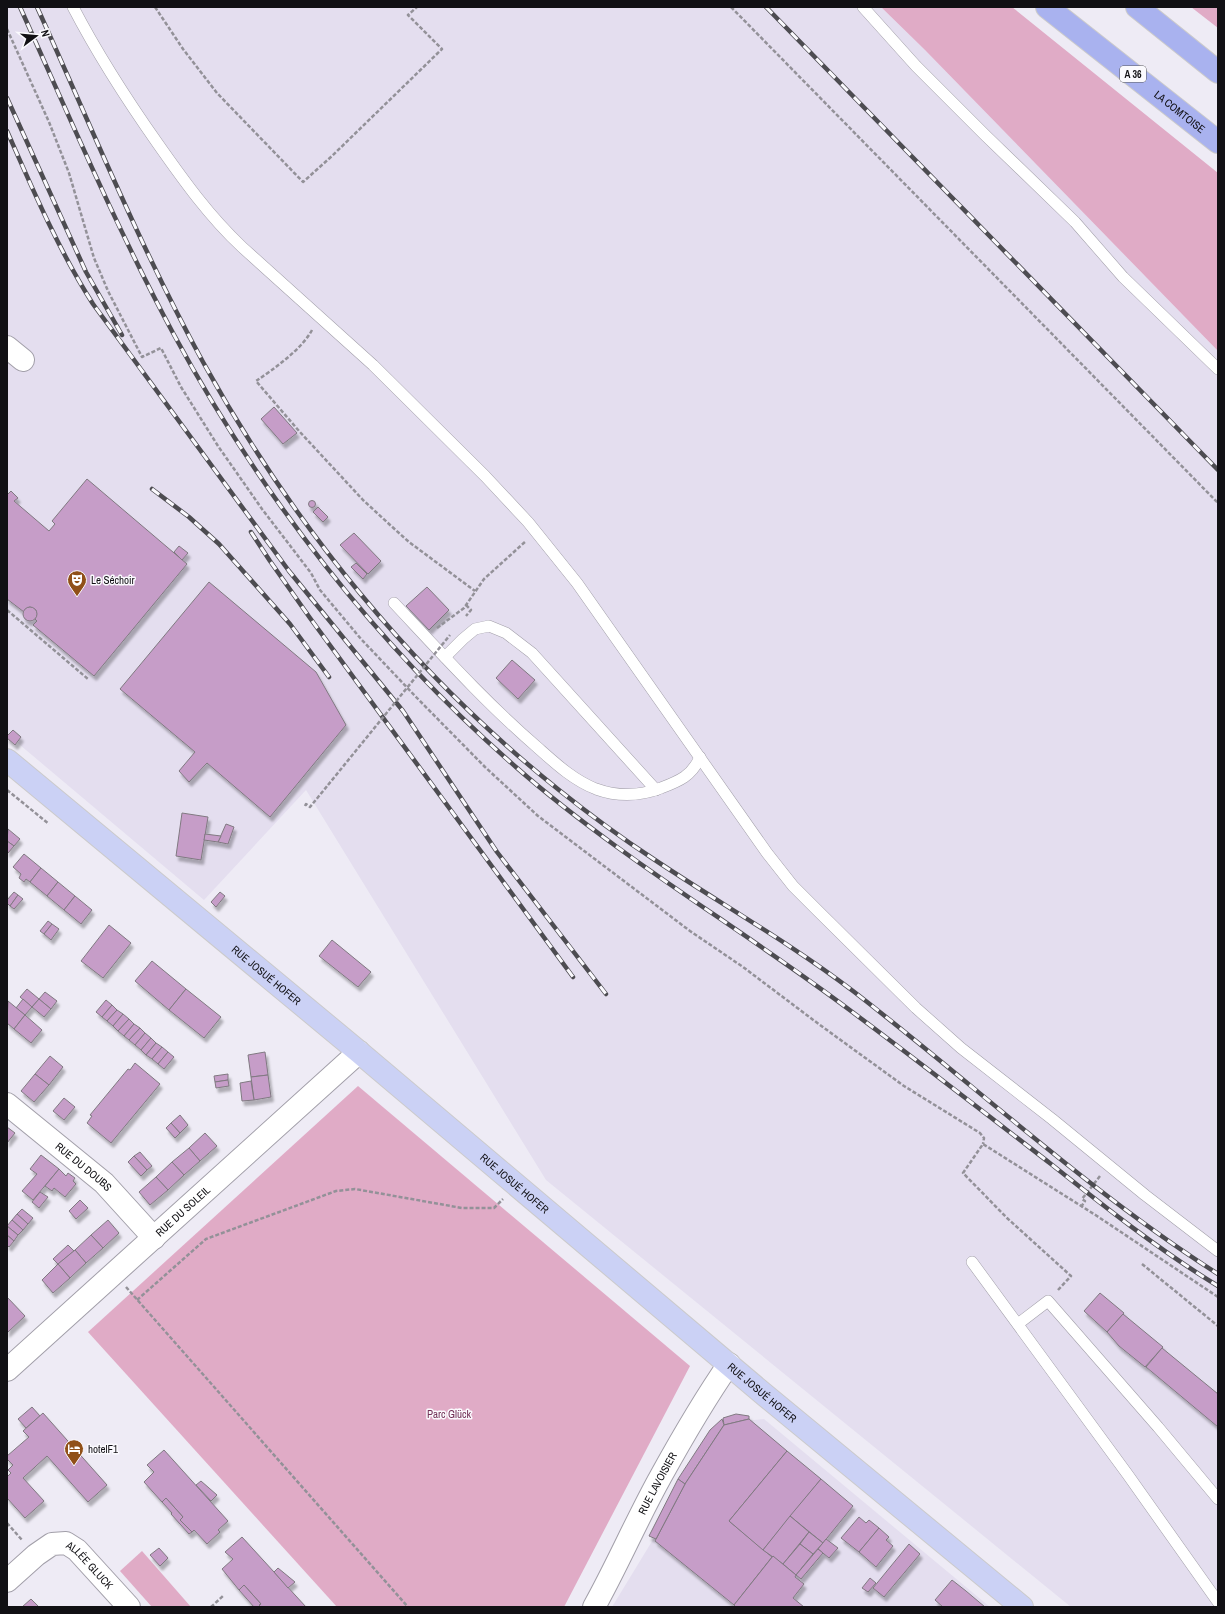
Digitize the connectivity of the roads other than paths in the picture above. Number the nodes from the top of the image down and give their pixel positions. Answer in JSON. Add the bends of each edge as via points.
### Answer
{"nodes":[{"id":1,"x":73,"y":7,"type":"edge"},
{"id":2,"x":863,"y":7,"type":"edge"},
{"id":3,"x":1047,"y":7,"type":"edge"},
{"id":4,"x":1137,"y":7,"type":"edge"},
{"id":5,"x":1218,"y":72,"type":"edge"},
{"id":6,"x":1218,"y":142,"type":"edge"},
{"id":7,"x":1218,"y":370,"type":"edge"},
{"id":8,"x":394,"y":602,"type":"dead end"},
{"id":9,"x":445,"y":657,"type":"junction"},
{"id":10,"x":700,"y":757,"type":"junction"},
{"id":11,"x":7,"y":760,"type":"edge"},
{"id":12,"x":656,"y":790,"type":"junction"},
{"id":13,"x":359,"y":1052,"type":"junction"},
{"id":14,"x":7,"y":1104,"type":"edge"},
{"id":15,"x":154,"y":1238,"type":"junction"},
{"id":16,"x":1218,"y":1251,"type":"edge"},
{"id":17,"x":972,"y":1262,"type":"dead end"},
{"id":18,"x":1018,"y":1324,"type":"junction"},
{"id":19,"x":729,"y":1364,"type":"junction"},
{"id":20,"x":7,"y":1370,"type":"edge"},
{"id":21,"x":1218,"y":1499,"type":"edge"},
{"id":22,"x":7,"y":1581,"type":"edge"},
{"id":23,"x":1218,"y":1602,"type":"edge"},
{"id":24,"x":129,"y":1607,"type":"edge"},
{"id":25,"x":594,"y":1607,"type":"edge"},
{"id":26,"x":1022,"y":1607,"type":"edge"}],
"edges":[{"from":1,"to":10,"type":"lane","via":[[128,100],[184,182],[223,229],[373,365],[485,476],[577,583]]},
{"from":2,"to":7,"type":"lane","via":[[916,66],[1075,222],[1123,277]]},
{"from":3,"to":6,"type":"highway","name":"LA COMTOISE","number":"A 36"},
{"from":4,"to":5,"type":"highway"},
{"from":8,"to":9,"type":"lane"},
{"from":9,"to":12,"type":"lane","via":[[514,727],[574,778],[596,789],[618,795]]},
{"from":9,"to":12,"type":"lane","via":[[475,629],[488,626],[506,633],[532,653]]},
{"from":10,"to":12,"type":"lane","via":[[696,766],[681,780]]},
{"from":10,"to":16,"type":"lane","via":[[793,886],[916,1008],[961,1048]]},
{"from":11,"to":13,"type":"main road","name":"RUE JOSUÉ HOFER"},
{"from":13,"to":15,"type":"street","name":"RUE DU SOLEIL"},
{"from":13,"to":19,"type":"main road","name":"RUE JOSUÉ HOFER"},
{"from":14,"to":15,"type":"street","name":"RUE DU DOUBS","via":[[104,1183]]},
{"from":15,"to":20,"type":"street","name":"RUE DU SOLEIL"},
{"from":17,"to":18,"type":"lane"},
{"from":18,"to":21,"type":"lane","via":[[1048,1301]]},
{"from":18,"to":23,"type":"lane"},
{"from":19,"to":25,"type":"street","name":"RUE LAVOISIER","via":[[661,1477]]},
{"from":19,"to":26,"type":"main road","name":"RUE JOSUÉ HOFER"},
{"from":22,"to":24,"type":"street","name":"ALLÉE GLUCK","via":[[52,1544],[66,1544],[78,1550]]}]}
